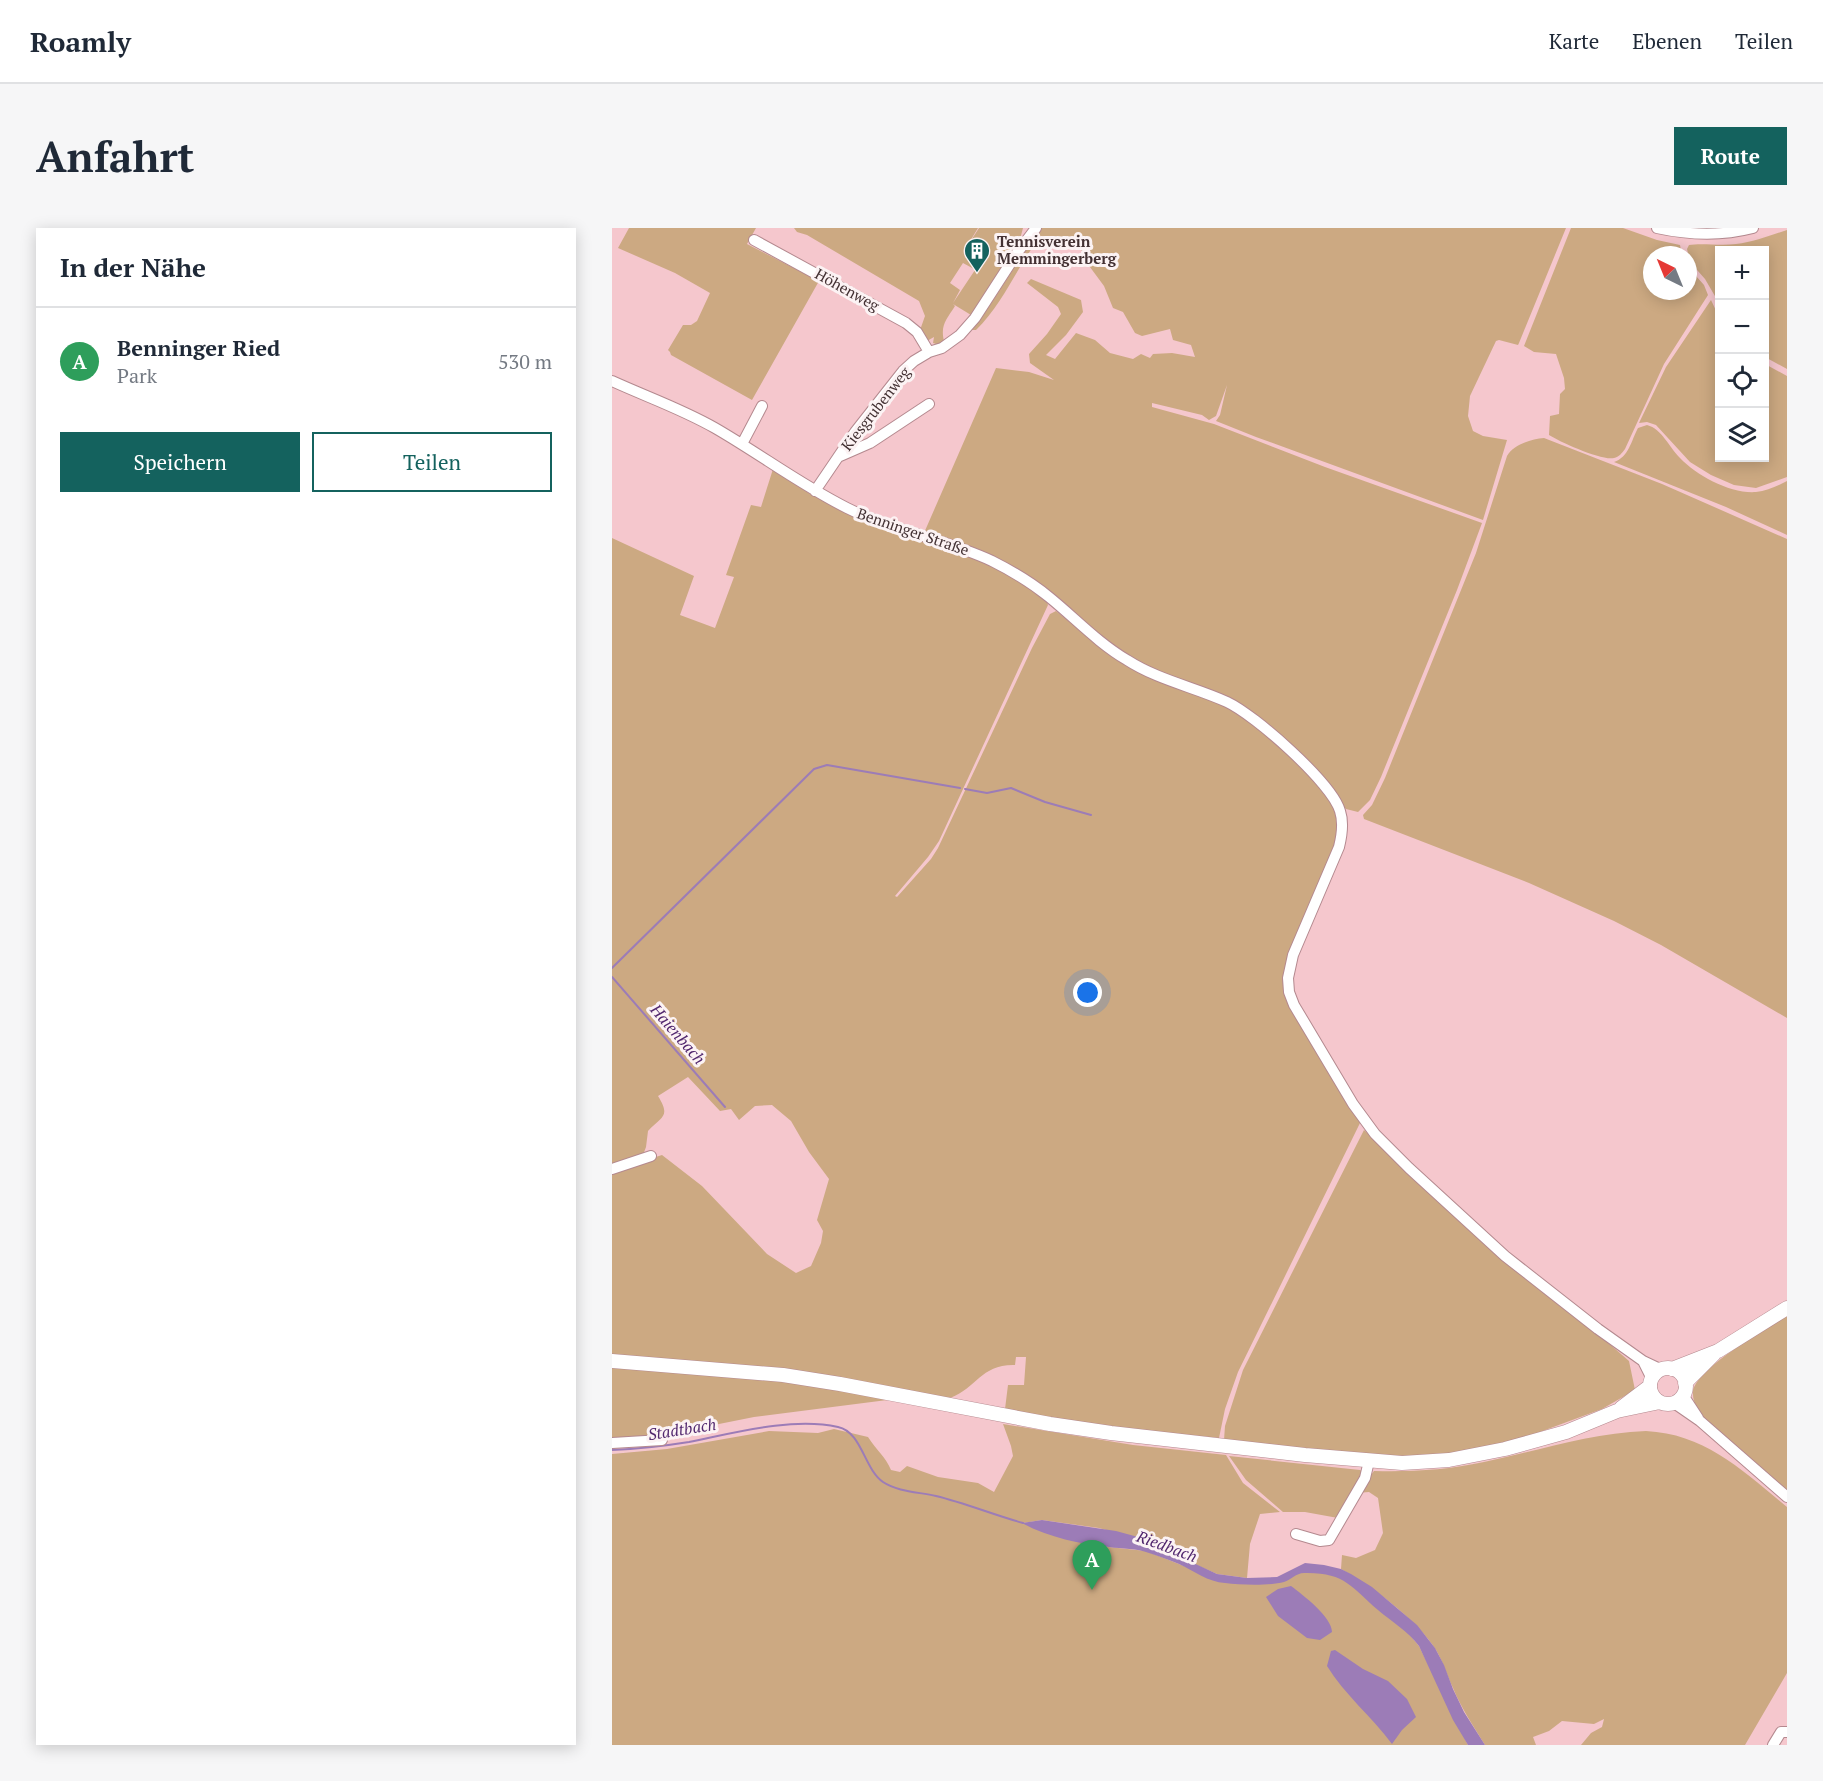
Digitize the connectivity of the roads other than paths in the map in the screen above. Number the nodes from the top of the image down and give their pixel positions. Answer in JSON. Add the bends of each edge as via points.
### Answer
{"nodes":[{"id":1,"x":1026,"y":228,"type":"edge"},
{"id":2,"x":1036,"y":228,"type":"edge"},
{"id":3,"x":1657,"y":228,"type":"edge"},
{"id":4,"x":1753,"y":228,"type":"edge"},
{"id":5,"x":754,"y":240,"type":"dead end"},
{"id":6,"x":1017,"y":253,"type":"junction"},
{"id":7,"x":929,"y":352,"type":"junction"},
{"id":8,"x":612,"y":381,"type":"edge"},
{"id":9,"x":929,"y":404,"type":"dead end"},
{"id":10,"x":762,"y":406,"type":"dead end"},
{"id":11,"x":742,"y":444,"type":"junction"},
{"id":12,"x":838,"y":458,"type":"junction"},
{"id":13,"x":815,"y":491,"type":"junction"},
{"id":14,"x":651,"y":1156,"type":"dead end"},
{"id":15,"x":612,"y":1169,"type":"edge"},
{"id":16,"x":1787,"y":1308,"type":"edge"},
{"id":17,"x":1718,"y":1351,"type":"junction"},
{"id":18,"x":612,"y":1361,"type":"edge"},
{"id":19,"x":1659,"y":1376,"type":"junction"},
{"id":20,"x":1675,"y":1396,"type":"junction"},
{"id":21,"x":1617,"y":1412,"type":"junction"},
{"id":22,"x":662,"y":1440,"type":"dead end"},
{"id":23,"x":612,"y":1443,"type":"edge"},
{"id":24,"x":1369,"y":1461,"type":"junction"},
{"id":25,"x":1787,"y":1497,"type":"edge"},
{"id":26,"x":1296,"y":1534,"type":"dead end"}],
"edges":[{"from":1,"to":6,"type":"street"},
{"from":2,"to":6,"type":"street","name":"Kiesgrubenweg"},
{"from":3,"to":4,"type":"street","via":[[1701,234]]},
{"from":5,"to":7,"type":"street","name":"Höhenweg","via":[[906,323],[917,332]]},
{"from":6,"to":7,"type":"street","name":"Kiesgrubenweg","via":[[960,335]]},
{"from":7,"to":12,"type":"street","name":"Kiesgrubenweg","via":[[894,380]]},
{"from":8,"to":11,"type":"street","name":"Benninger Straße","via":[[685,412]]},
{"from":9,"to":12,"type":"street","via":[[870,443]]},
{"from":10,"to":11,"type":"street"},
{"from":11,"to":13,"type":"street","name":"Benninger Straße"},
{"from":12,"to":13,"type":"street","name":"Kiesgrubenweg"},
{"from":13,"to":19,"type":"street","name":"Benninger Straße","via":[[876,521],[1002,566],[1049,597],[1125,660],[1233,705],[1267,729],[1328,790],[1340,811],[1343,829],[1293,955],[1288,984],[1294,1005],[1364,1121],[1390,1149],[1493,1246]]},
{"from":14,"to":15,"type":"street"},
{"from":16,"to":17,"type":"main road"},
{"from":17,"to":19,"type":"main road"},
{"from":17,"to":20,"type":"main road"},
{"from":18,"to":24,"type":"main road","via":[[817,1380],[1111,1433]]},
{"from":19,"to":20,"type":"main road","via":[[1652,1395]]},
{"from":19,"to":20,"type":"main road","via":[[1681,1374]]},
{"from":19,"to":21,"type":"main road"},
{"from":20,"to":21,"type":"main road"},
{"from":20,"to":25,"type":"street"},
{"from":21,"to":24,"type":"main road","via":[[1552,1437],[1477,1455],[1426,1462]]},
{"from":22,"to":23,"type":"street"},
{"from":24,"to":26,"type":"street","via":[[1365,1478],[1329,1540]]}]}
